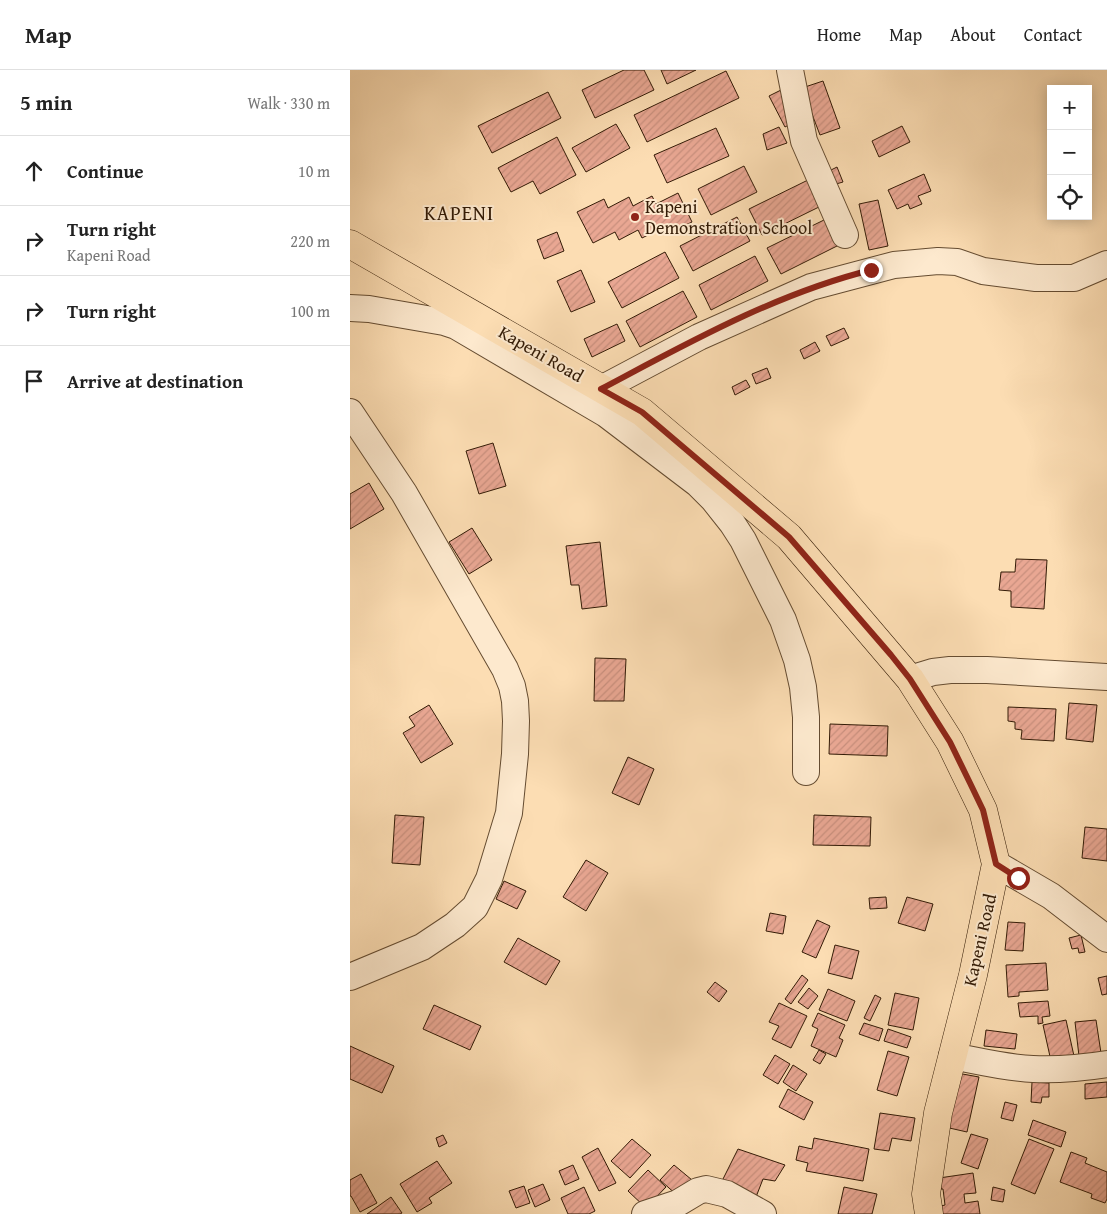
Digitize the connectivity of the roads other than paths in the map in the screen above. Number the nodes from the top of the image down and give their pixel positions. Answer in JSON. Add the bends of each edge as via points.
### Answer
{"nodes":[{"id":1,"x":790,"y":70,"type":"edge"},
{"id":2,"x":845,"y":235,"type":"dead end"},
{"id":3,"x":350,"y":244,"type":"edge"},
{"id":4,"x":1107,"y":264,"type":"edge"},
{"id":5,"x":350,"y":308,"type":"edge"},
{"id":6,"x":601,"y":389,"type":"junction"},
{"id":7,"x":350,"y":412,"type":"edge"},
{"id":8,"x":1107,"y":677,"type":"edge"},
{"id":9,"x":910,"y":679,"type":"junction"},
{"id":10,"x":806,"y":772,"type":"dead end"},
{"id":11,"x":996,"y":864,"type":"junction"},
{"id":12,"x":1107,"y":939,"type":"edge"},
{"id":13,"x":350,"y":977,"type":"edge"},
{"id":14,"x":952,"y":1056,"type":"junction"},
{"id":15,"x":1107,"y":1064,"type":"edge"},
{"id":16,"x":645,"y":1214,"type":"edge"},
{"id":17,"x":763,"y":1214,"type":"edge"},
{"id":18,"x":929,"y":1214,"type":"edge"}],
"edges":[{"from":1,"to":2,"type":"street","via":[[804,141]]},
{"from":3,"to":6,"type":"main road","name":"Kapeni Road"},
{"from":4,"to":6,"type":"street","via":[[1074,278],[1036,278],[983,272],[957,262],[938,260],[871,270],[802,291],[699,337]]},
{"from":5,"to":10,"type":"street","via":[[456,326],[606,414],[673,464],[713,499],[743,540],[789,634],[804,687]]},
{"from":6,"to":9,"type":"main road","name":"Kapeni Road","via":[[642,412],[789,537]]},
{"from":7,"to":13,"type":"street","via":[[404,493],[505,669],[512,686],[516,721],[509,813],[489,879],[475,906],[455,925],[422,947]]},
{"from":8,"to":9,"type":"street","via":[[950,670]]},
{"from":9,"to":11,"type":"main road","name":"Kapeni Road","via":[[950,742],[983,810]]},
{"from":11,"to":12,"type":"street","via":[[1051,896]]},
{"from":11,"to":14,"type":"main road","name":"Kapeni Road"},
{"from":14,"to":15,"type":"street","via":[[1032,1069],[1073,1069]]},
{"from":14,"to":18,"type":"main road","name":"Kapeni Road","via":[[938,1113],[927,1184]]},
{"from":16,"to":17,"type":"street","via":[[706,1189],[727,1194]]}]}
